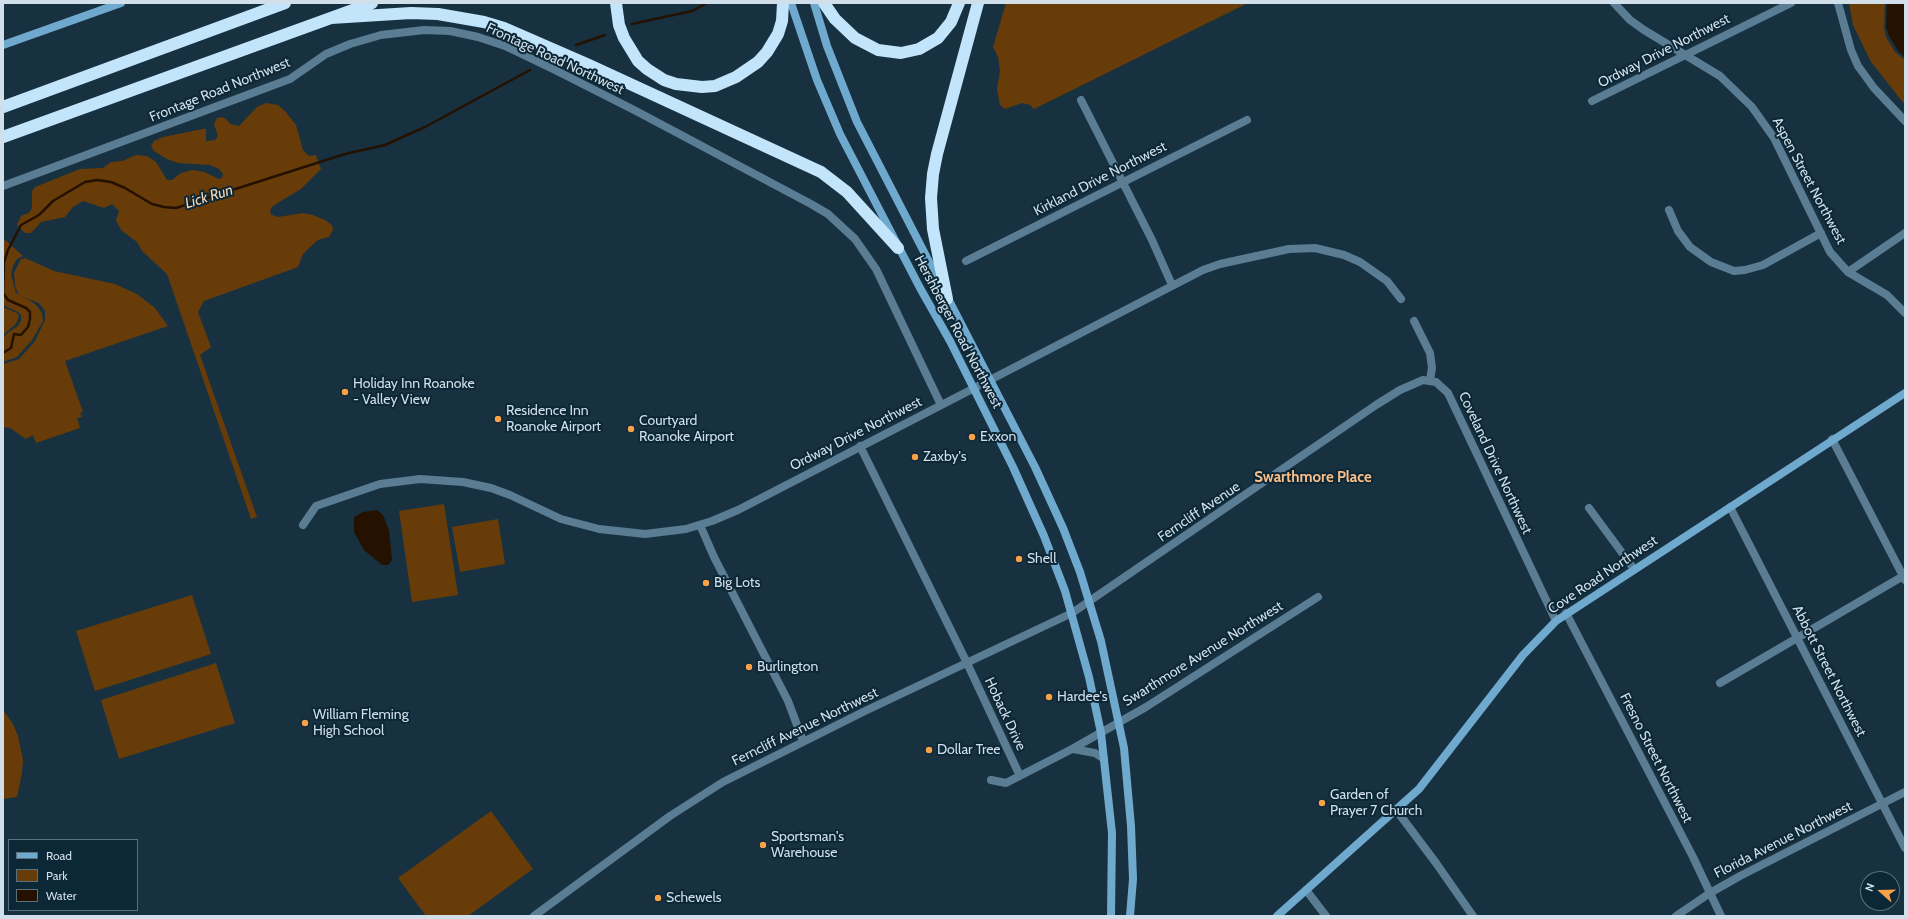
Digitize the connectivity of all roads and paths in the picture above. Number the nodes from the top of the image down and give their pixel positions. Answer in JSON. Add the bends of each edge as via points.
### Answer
{"nodes":[{"id":1,"x":121,"y":3,"type":"edge"},
{"id":2,"x":285,"y":3,"type":"edge"},
{"id":3,"x":372,"y":3,"type":"edge"},
{"id":4,"x":616,"y":3,"type":"edge"},
{"id":5,"x":783,"y":3,"type":"edge"},
{"id":6,"x":791,"y":3,"type":"edge"},
{"id":7,"x":814,"y":3,"type":"edge"},
{"id":8,"x":824,"y":3,"type":"edge"},
{"id":9,"x":959,"y":3,"type":"edge"},
{"id":10,"x":978,"y":3,"type":"edge"},
{"id":11,"x":1614,"y":3,"type":"edge"},
{"id":12,"x":1791,"y":3,"type":"edge"},
{"id":13,"x":1838,"y":3,"type":"edge"},
{"id":14,"x":331,"y":18,"type":"junction"},
{"id":15,"x":3,"y":45,"type":"edge"},
{"id":16,"x":1685,"y":55,"type":"junction"},
{"id":17,"x":1081,"y":100,"type":"dead end"},
{"id":18,"x":1592,"y":101,"type":"dead end"},
{"id":19,"x":3,"y":107,"type":"edge"},
{"id":20,"x":1247,"y":120,"type":"dead end"},
{"id":21,"x":1905,"y":121,"type":"edge"},
{"id":22,"x":3,"y":137,"type":"edge"},
{"id":23,"x":1122,"y":182,"type":"junction"},
{"id":24,"x":3,"y":186,"type":"edge"},
{"id":25,"x":1669,"y":210,"type":"dead end"},
{"id":26,"x":1821,"y":233,"type":"junction"},
{"id":27,"x":1905,"y":233,"type":"edge"},
{"id":28,"x":898,"y":248,"type":"junction"},
{"id":29,"x":966,"y":261,"type":"dead end"},
{"id":30,"x":1848,"y":272,"type":"junction"},
{"id":31,"x":1172,"y":285,"type":"junction"},
{"id":32,"x":947,"y":299,"type":"junction"},
{"id":33,"x":1401,"y":299,"type":"dead end"},
{"id":34,"x":1905,"y":313,"type":"edge"},
{"id":35,"x":1414,"y":321,"type":"dead end"},
{"id":36,"x":990,"y":380,"type":"junction"},
{"id":37,"x":1430,"y":380,"type":"junction"},
{"id":38,"x":973,"y":388,"type":"junction"},
{"id":39,"x":1905,"y":392,"type":"edge"},
{"id":40,"x":941,"y":405,"type":"junction"},
{"id":41,"x":1832,"y":439,"type":"junction"},
{"id":42,"x":860,"y":446,"type":"junction"},
{"id":43,"x":1730,"y":507,"type":"junction"},
{"id":44,"x":1589,"y":508,"type":"dead end"},
{"id":45,"x":303,"y":525,"type":"dead end"},
{"id":46,"x":700,"y":525,"type":"junction"},
{"id":47,"x":1634,"y":569,"type":"junction"},
{"id":48,"x":1904,"y":577,"type":"edge"},
{"id":49,"x":1105,"y":592,"type":"joint"},
{"id":50,"x":1318,"y":597,"type":"dead end"},
{"id":51,"x":1089,"y":602,"type":"junction"},
{"id":52,"x":1072,"y":613,"type":"junction"},
{"id":53,"x":1566,"y":613,"type":"junction"},
{"id":54,"x":1556,"y":621,"type":"junction"},
{"id":55,"x":1798,"y":638,"type":"junction"},
{"id":56,"x":967,"y":663,"type":"junction"},
{"id":57,"x":1720,"y":683,"type":"dead end"},
{"id":58,"x":1119,"y":722,"type":"junction"},
{"id":59,"x":1101,"y":733,"type":"junction"},
{"id":60,"x":803,"y":741,"type":"junction"},
{"id":61,"x":1072,"y":749,"type":"junction"},
{"id":62,"x":1104,"y":759,"type":"junction"},
{"id":63,"x":1020,"y":776,"type":"junction"},
{"id":64,"x":991,"y":780,"type":"dead end"},
{"id":65,"x":1905,"y":792,"type":"edge"},
{"id":66,"x":1882,"y":804,"type":"junction"},
{"id":67,"x":1397,"y":811,"type":"junction"},
{"id":68,"x":1905,"y":848,"type":"edge"},
{"id":69,"x":1306,"y":890,"type":"junction"},
{"id":70,"x":1710,"y":893,"type":"junction"},
{"id":71,"x":534,"y":916,"type":"edge"},
{"id":72,"x":1111,"y":916,"type":"edge"},
{"id":73,"x":1130,"y":916,"type":"edge"},
{"id":74,"x":1277,"y":916,"type":"edge"},
{"id":75,"x":1326,"y":916,"type":"edge"},
{"id":76,"x":1473,"y":916,"type":"edge"},
{"id":77,"x":1676,"y":916,"type":"edge"},
{"id":78,"x":1721,"y":916,"type":"edge"}],
"edges":[{"from":1,"to":15,"type":"main road"},
{"from":2,"to":19,"type":"highway"},
{"from":3,"to":14,"type":"highway"},
{"from":4,"to":5,"type":"highway","via":[[624,38],[647,69],[676,84],[702,87],[714,86],[736,77],[758,62],[778,34]]},
{"from":6,"to":28,"type":"main road","name":"Hershberger Road Northwest","via":[[817,80],[840,134]]},
{"from":7,"to":32,"type":"main road","name":"Hershberger Road Northwest","via":[[827,46],[857,122]]},
{"from":8,"to":9,"type":"highway","via":[[835,19],[855,38],[878,50],[901,53],[919,49],[938,38],[951,22]]},
{"from":10,"to":32,"type":"highway","via":[[940,139],[933,174],[933,229]]},
{"from":11,"to":16,"type":"street","name":"Aspen Street Northwest","via":[[1630,20]]},
{"from":12,"to":16,"type":"street","name":"Ordway Drive Northwest"},
{"from":13,"to":21,"type":"street","via":[[1858,66],[1874,88]]},
{"from":14,"to":22,"type":"highway"},
{"from":14,"to":28,"type":"highway","via":[[411,13],[438,14],[504,28],[821,172],[847,192]]},
{"from":16,"to":18,"type":"street","name":"Ordway Drive Northwest"},
{"from":16,"to":26,"type":"street","name":"Aspen Street Northwest","via":[[1732,86],[1766,125]]},
{"from":17,"to":23,"type":"street"},
{"from":20,"to":23,"type":"street","name":"Kirkland Drive Northwest"},
{"from":23,"to":29,"type":"street","name":"Kirkland Drive Northwest"},
{"from":23,"to":31,"type":"street"},
{"from":24,"to":40,"type":"street","name":"Frontage Road Northwest","via":[[283,82],[326,54],[350,44],[381,35],[424,30],[478,36],[505,46],[630,108],[828,214],[855,240],[876,269]]},
{"from":25,"to":26,"type":"street","via":[[1678,232],[1690,248],[1710,262],[1734,271],[1763,265]]},
{"from":26,"to":30,"type":"street","name":"Aspen Street Northwest","via":[[1830,252]]},
{"from":27,"to":30,"type":"street"},
{"from":28,"to":38,"type":"main road","name":"Hershberger Road Northwest"},
{"from":30,"to":34,"type":"street","name":"Aspen Street Northwest","via":[[1887,296]]},
{"from":31,"to":33,"type":"street","name":"Ordway Drive Northwest","via":[[1220,264],[1289,249],[1315,248],[1344,254],[1360,262],[1387,281]]},
{"from":31,"to":36,"type":"street","name":"Ordway Drive Northwest"},
{"from":32,"to":36,"type":"main road","name":"Hershberger Road Northwest"},
{"from":35,"to":37,"type":"street","via":[[1430,353]]},
{"from":36,"to":38,"type":"street","name":"Ordway Drive Northwest"},
{"from":36,"to":51,"type":"main road","name":"Hershberger Road Northwest","via":[[1061,522]]},
{"from":37,"to":49,"type":"street","name":"Ferncliff Avenue","via":[[1408,385],[1376,405]]},
{"from":37,"to":54,"type":"street","name":"Coveland Drive Northwest","via":[[1448,393]]},
{"from":38,"to":40,"type":"street","name":"Ordway Drive Northwest"},
{"from":38,"to":52,"type":"main road","name":"Hershberger Road Northwest","via":[[1034,512],[1066,591]]},
{"from":39,"to":41,"type":"main road","name":"Cove Road Northwest"},
{"from":40,"to":42,"type":"street","name":"Ordway Drive Northwest"},
{"from":41,"to":43,"type":"main road","name":"Cove Road Northwest"},
{"from":41,"to":48,"type":"street"},
{"from":42,"to":46,"type":"street","name":"Ordway Drive Northwest","via":[[738,510]]},
{"from":42,"to":56,"type":"street","name":"Hoback Drive"},
{"from":43,"to":47,"type":"main road","name":"Cove Road Northwest"},
{"from":43,"to":55,"type":"street","name":"Abbott Street Northwest"},
{"from":44,"to":47,"type":"street"},
{"from":45,"to":46,"type":"street","name":"Ordway Drive Northwest","via":[[316,506],[380,484],[420,479],[463,482],[491,488],[561,518],[599,530],[645,534],[664,533]]},
{"from":46,"to":60,"type":"street","via":[[791,707]]},
{"from":47,"to":53,"type":"main road","name":"Cove Road Northwest"},
{"from":48,"to":55,"type":"street"},
{"from":49,"to":51,"type":"street","name":"Ferncliff Avenue Northwest"},
{"from":50,"to":58,"type":"street","name":"Swarthmore Avenue Northwest"},
{"from":51,"to":52,"type":"street","name":"Ferncliff Avenue Northwest"},
{"from":51,"to":58,"type":"main road","name":"Hershberger Road Northwest","via":[[1101,641]]},
{"from":52,"to":56,"type":"street","name":"Ferncliff Avenue Northwest"},
{"from":52,"to":59,"type":"main road","name":"Hershberger Road Northwest"},
{"from":53,"to":54,"type":"main road","name":"Cove Road Northwest"},
{"from":53,"to":70,"type":"street","name":"Fresno Street Northwest"},
{"from":54,"to":67,"type":"main road","name":"Cove Road Northwest","via":[[1524,656],[1419,789]]},
{"from":55,"to":57,"type":"street"},
{"from":55,"to":66,"type":"street","name":"Abbott Street Northwest"},
{"from":56,"to":60,"type":"street","name":"Ferncliff Avenue Northwest"},
{"from":56,"to":63,"type":"street","name":"Hoback Drive"},
{"from":58,"to":59,"type":"street","name":"Swarthmore Avenue Northwest"},
{"from":58,"to":73,"type":"main road","name":"Hershberger Road Northwest","via":[[1128,782],[1131,826],[1133,878]]},
{"from":59,"to":61,"type":"street","name":"Swarthmore Avenue Northwest"},
{"from":59,"to":62,"type":"main road","name":"Hershberger Road Northwest"},
{"from":60,"to":71,"type":"street","name":"Ferncliff Avenue Northwest","via":[[699,796],[596,868]]},
{"from":61,"to":62,"type":"street","via":[[1095,752]]},
{"from":61,"to":63,"type":"street","name":"Swarthmore Avenue Northwest"},
{"from":62,"to":72,"type":"main road","name":"Hershberger Road Northwest","via":[[1112,833]]},
{"from":63,"to":64,"type":"street","name":"Swarthmore Avenue Northwest","via":[[1006,783]]},
{"from":65,"to":66,"type":"street","name":"Florida Avenue Northwest"},
{"from":66,"to":68,"type":"street","name":"Abbott Street Northwest"},
{"from":66,"to":70,"type":"street","name":"Florida Avenue Northwest"},
{"from":67,"to":69,"type":"main road","name":"Cove Road Northwest"},
{"from":67,"to":76,"type":"street"},
{"from":69,"to":74,"type":"main road","name":"Cove Road Northwest"},
{"from":69,"to":75,"type":"street"},
{"from":70,"to":77,"type":"street","name":"Florida Avenue Northwest"},
{"from":70,"to":78,"type":"street","name":"Fresno Street Northwest"}]}
